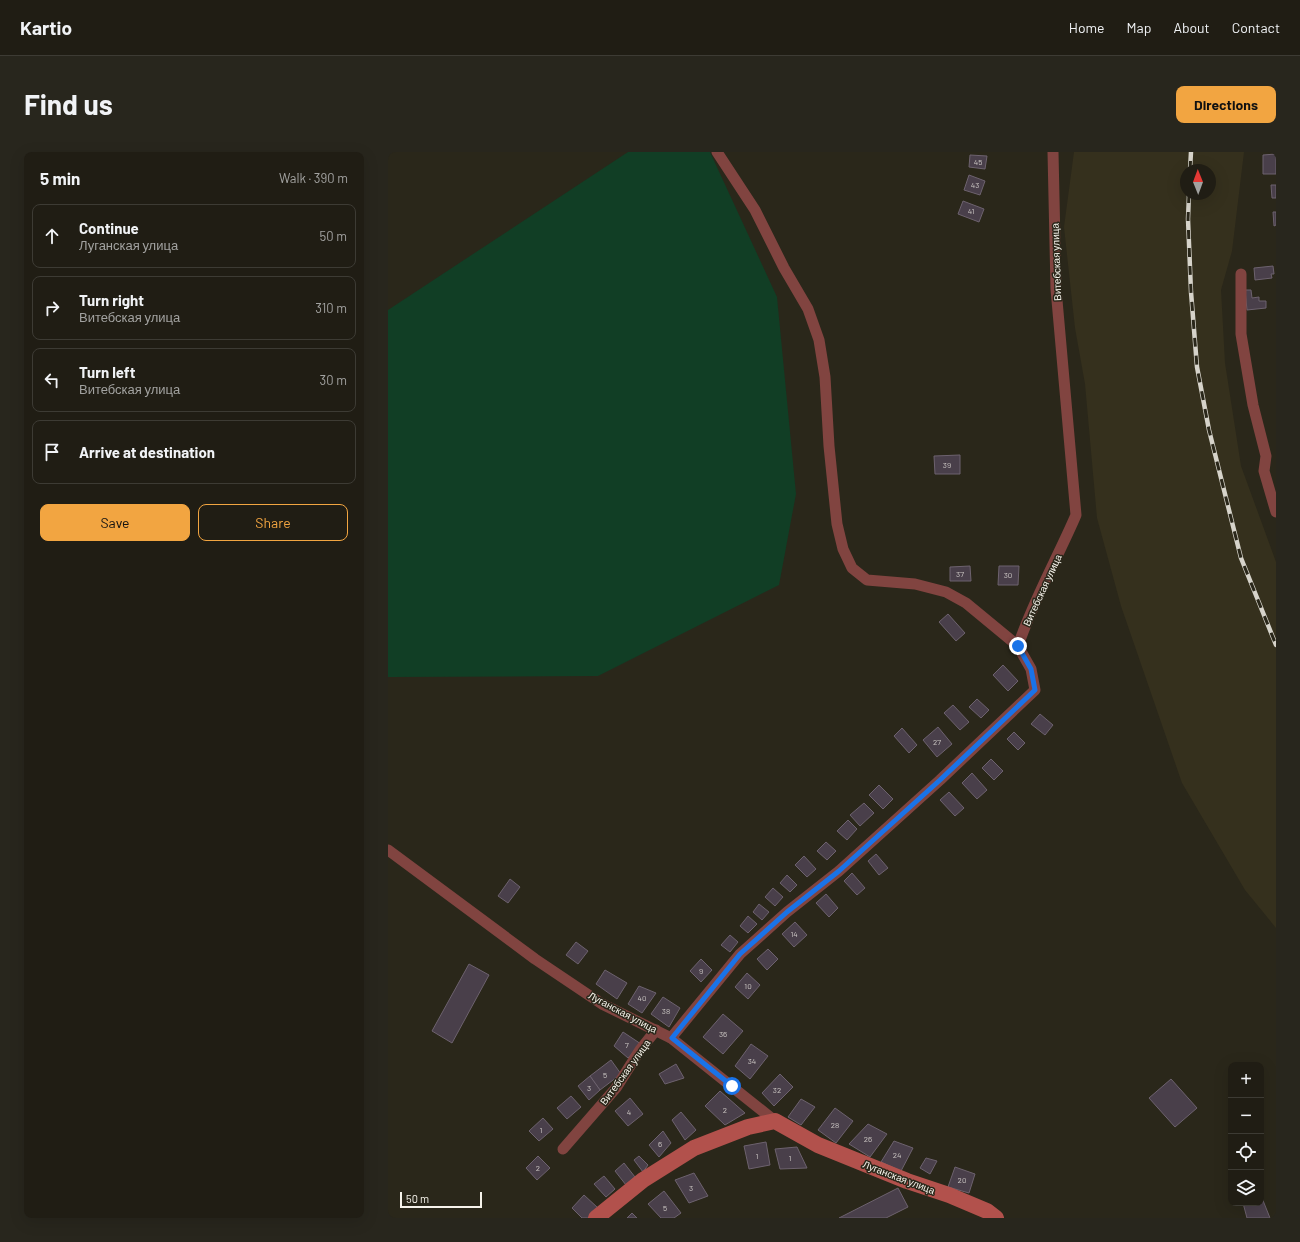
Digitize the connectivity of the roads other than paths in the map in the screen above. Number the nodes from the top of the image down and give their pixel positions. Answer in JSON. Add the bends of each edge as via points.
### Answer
{"nodes":[{"id":1,"x":717,"y":152,"type":"edge"},
{"id":2,"x":1053,"y":152,"type":"edge"},
{"id":3,"x":1241,"y":274,"type":"dead end"},
{"id":4,"x":1276,"y":512,"type":"edge"},
{"id":5,"x":1018,"y":646,"type":"junction"},
{"id":6,"x":388,"y":850,"type":"edge"},
{"id":7,"x":656,"y":1030,"type":"junction"},
{"id":8,"x":672,"y":1038,"type":"junction"},
{"id":9,"x":775,"y":1121,"type":"junction"},
{"id":10,"x":563,"y":1149,"type":"dead end"},
{"id":11,"x":596,"y":1218,"type":"edge"},
{"id":12,"x":996,"y":1218,"type":"edge"}],
"edges":[{"from":1,"to":5,"type":"street","via":[[755,210],[808,309],[819,340],[825,377],[837,524],[843,549],[852,568],[867,580],[915,584],[946,592],[966,603]]},
{"from":2,"to":5,"type":"street","name":"Витебская улица","via":[[1056,289],[1076,515],[1027,619]]},
{"from":3,"to":4,"type":"street","via":[[1241,334],[1253,405],[1266,456],[1264,471]]},
{"from":5,"to":8,"type":"street","via":[[1031,669],[1035,690],[839,871],[740,954]]},
{"from":6,"to":7,"type":"street","name":"Луганская улица","via":[[541,963],[602,1004]]},
{"from":7,"to":8,"type":"street","name":"Луганская улица"},
{"from":7,"to":10,"type":"street","name":"Витебская улица","via":[[616,1088]]},
{"from":8,"to":9,"type":"street","name":"Луганская улица"},
{"from":9,"to":11,"type":"street","via":[[748,1127],[694,1148],[643,1180]]},
{"from":9,"to":12,"type":"street","name":"Луганская улица","via":[[818,1145],[906,1181],[949,1195]]}]}
